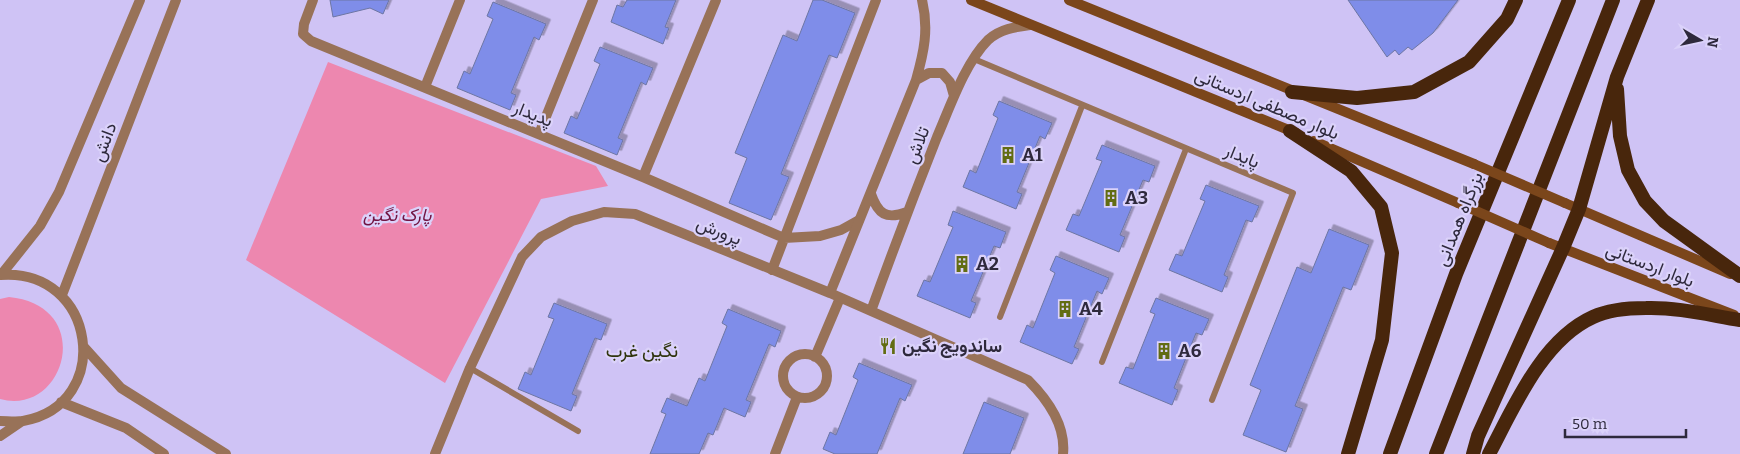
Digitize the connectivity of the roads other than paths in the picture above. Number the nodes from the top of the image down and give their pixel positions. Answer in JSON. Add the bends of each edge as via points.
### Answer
{"nodes":[{"id":1,"x":140,"y":0,"type":"edge"},
{"id":2,"x":176,"y":0,"type":"edge"},
{"id":3,"x":313,"y":0,"type":"edge"},
{"id":4,"x":460,"y":0,"type":"edge"},
{"id":5,"x":593,"y":0,"type":"edge"},
{"id":6,"x":716,"y":0,"type":"edge"},
{"id":7,"x":876,"y":0,"type":"edge"},
{"id":8,"x":922,"y":0,"type":"edge"},
{"id":9,"x":971,"y":0,"type":"edge"},
{"id":10,"x":1069,"y":0,"type":"edge"},
{"id":11,"x":1516,"y":0,"type":"edge"},
{"id":12,"x":1569,"y":0,"type":"edge"},
{"id":13,"x":1613,"y":0,"type":"edge"},
{"id":14,"x":1648,"y":0,"type":"edge"},
{"id":15,"x":1030,"y":25,"type":"junction"},
{"id":16,"x":974,"y":59,"type":"junction"},
{"id":17,"x":1617,"y":77,"type":"junction"},
{"id":18,"x":916,"y":80,"type":"junction"},
{"id":19,"x":425,"y":87,"type":"junction"},
{"id":20,"x":1292,"y":92,"type":"junction"},
{"id":21,"x":954,"y":96,"type":"junction"},
{"id":22,"x":1082,"y":106,"type":"junction"},
{"id":23,"x":1290,"y":131,"type":"junction"},
{"id":24,"x":539,"y":134,"type":"junction"},
{"id":25,"x":1186,"y":149,"type":"junction"},
{"id":26,"x":643,"y":177,"type":"junction"},
{"id":27,"x":871,"y":194,"type":"junction"},
{"id":28,"x":1565,"y":203,"type":"joint"},
{"id":29,"x":1579,"y":209,"type":"junction"},
{"id":30,"x":907,"y":212,"type":"junction"},
{"id":31,"x":859,"y":220,"type":"junction"},
{"id":32,"x":784,"y":238,"type":"junction"},
{"id":33,"x":1549,"y":243,"type":"joint"},
{"id":34,"x":1563,"y":248,"type":"junction"},
{"id":35,"x":772,"y":270,"type":"junction"},
{"id":36,"x":1,"y":275,"type":"edge"},
{"id":37,"x":1740,"y":277,"type":"edge"},
{"id":38,"x":62,"y":295,"type":"junction"},
{"id":39,"x":835,"y":296,"type":"junction"},
{"id":40,"x":870,"y":311,"type":"junction"},
{"id":41,"x":1000,"y":316,"type":"dead end"},
{"id":42,"x":1740,"y":319,"type":"edge"},
{"id":43,"x":84,"y":347,"type":"junction"},
{"id":44,"x":815,"y":357,"type":"junction"},
{"id":45,"x":1102,"y":362,"type":"dead end"},
{"id":46,"x":470,"y":368,"type":"junction"},
{"id":47,"x":797,"y":397,"type":"junction"},
{"id":48,"x":1212,"y":400,"type":"dead end"},
{"id":49,"x":61,"y":402,"type":"junction"},
{"id":50,"x":0,"y":421,"type":"edge"},
{"id":51,"x":23,"y":421,"type":"junction"},
{"id":52,"x":578,"y":431,"type":"dead end"},
{"id":53,"x":0,"y":436,"type":"edge"},
{"id":54,"x":164,"y":454,"type":"edge"},
{"id":55,"x":226,"y":454,"type":"edge"},
{"id":56,"x":435,"y":454,"type":"edge"},
{"id":57,"x":775,"y":454,"type":"edge"},
{"id":58,"x":1063,"y":454,"type":"edge"},
{"id":59,"x":1348,"y":454,"type":"edge"},
{"id":60,"x":1390,"y":454,"type":"edge"},
{"id":61,"x":1436,"y":454,"type":"edge"},
{"id":62,"x":1472,"y":454,"type":"edge"},
{"id":63,"x":1489,"y":454,"type":"edge"}],
"edges":[{"from":1,"to":36,"type":"street","name":"دانش","via":[[59,192],[40,226]]},
{"from":2,"to":38,"type":"street","name":"دانش"},
{"from":3,"to":19,"type":"street","name":"پدیدار","via":[[304,24],[304,34],[311,40]]},
{"from":4,"to":19,"type":"street"},
{"from":5,"to":24,"type":"street"},
{"from":6,"to":26,"type":"street"},
{"from":7,"to":32,"type":"street"},
{"from":8,"to":18,"type":"street","name":"تلاش","via":[[927,20],[926,44]]},
{"from":9,"to":15,"type":"main road","name":"بلوار مصطفی اردستانی"},
{"from":10,"to":20,"type":"main road","name":"بلوار مصطفی اردستانی"},
{"from":11,"to":20,"type":"highway","via":[[1507,19],[1469,62],[1414,92],[1357,98]]},
{"from":12,"to":60,"type":"highway","name":"بزرگراه همدانی","via":[[1456,274]]},
{"from":13,"to":61,"type":"highway"},
{"from":14,"to":17,"type":"highway"},
{"from":15,"to":16,"type":"street","name":"تلاش","via":[[1004,29],[988,40]]},
{"from":15,"to":23,"type":"main road","name":"بلوار مصطفی اردستانی"},
{"from":16,"to":21,"type":"street","name":"تلاش"},
{"from":16,"to":22,"type":"lane","name":"پایدار"},
{"from":17,"to":29,"type":"highway"},
{"from":17,"to":37,"type":"highway","via":[[1620,136],[1628,170],[1645,201],[1664,221]]},
{"from":18,"to":21,"type":"street","via":[[929,73],[942,73],[950,82]]},
{"from":18,"to":27,"type":"street","name":"تلاش"},
{"from":19,"to":24,"type":"street","name":"پدیدار"},
{"from":20,"to":28,"type":"main road","name":"بلوار مصطفی اردستانی","bridge":true},
{"from":21,"to":30,"type":"street","name":"تلاش"},
{"from":22,"to":25,"type":"lane","name":"پایدار"},
{"from":22,"to":41,"type":"lane"},
{"from":23,"to":33,"type":"main road","name":"بلوار مصطفی اردستانی","bridge":true},
{"from":23,"to":59,"type":"highway","via":[[1350,171],[1381,207],[1392,253],[1382,340]]},
{"from":24,"to":26,"type":"street","name":"پدیدار"},
{"from":25,"to":45,"type":"lane"},
{"from":25,"to":48,"type":"lane","name":"پایدار","via":[[1293,193]]},
{"from":26,"to":32,"type":"street","name":"پدیدار"},
{"from":27,"to":30,"type":"street","via":[[875,205],[884,214],[895,216]]},
{"from":27,"to":31,"type":"street","name":"تلاش"},
{"from":28,"to":29,"type":"main road","name":"بلوار اردستانی"},
{"from":29,"to":34,"type":"highway"},
{"from":29,"to":37,"type":"main road","name":"بلوار اردستانی"},
{"from":30,"to":40,"type":"street","name":"تلاش"},
{"from":31,"to":32,"type":"street","name":"پدیدار","via":[[820,236]]},
{"from":31,"to":39,"type":"street","name":"تلاش"},
{"from":32,"to":35,"type":"street"},
{"from":33,"to":34,"type":"main road","name":"بلوار اردستانی"},
{"from":34,"to":42,"type":"main road","name":"بلوار اردستانی"},
{"from":34,"to":62,"type":"highway"},
{"from":35,"to":39,"type":"street","name":"پرورش"},
{"from":35,"to":46,"type":"street","name":"پرورش","via":[[635,214],[604,212],[572,220],[541,237],[522,257]]},
{"from":36,"to":38,"type":"street","via":[[23,275],[44,282]]},
{"from":38,"to":43,"type":"street","via":[[82,328]]},
{"from":39,"to":40,"type":"street","name":"پرورش"},
{"from":39,"to":44,"type":"street","name":"تلاش"},
{"from":40,"to":58,"type":"street","name":"پرورش","via":[[1028,380],[1046,398],[1059,424]]},
{"from":42,"to":63,"type":"highway","via":[[1646,308],[1593,317],[1554,344],[1523,389]]},
{"from":43,"to":49,"type":"street","via":[[82,366],[74,386]]},
{"from":43,"to":55,"type":"street","via":[[120,388]]},
{"from":44,"to":47,"type":"street","via":[[826,371],[825,384],[816,395]]},
{"from":44,"to":47,"type":"street","via":[[799,355],[784,369],[786,388]]},
{"from":46,"to":52,"type":"lane"},
{"from":46,"to":56,"type":"street","name":"پرورش"},
{"from":47,"to":57,"type":"street"},
{"from":49,"to":51,"type":"street","via":[[43,414]]},
{"from":49,"to":54,"type":"street","via":[[126,428]]},
{"from":50,"to":51,"type":"street"},
{"from":51,"to":53,"type":"street"}]}
